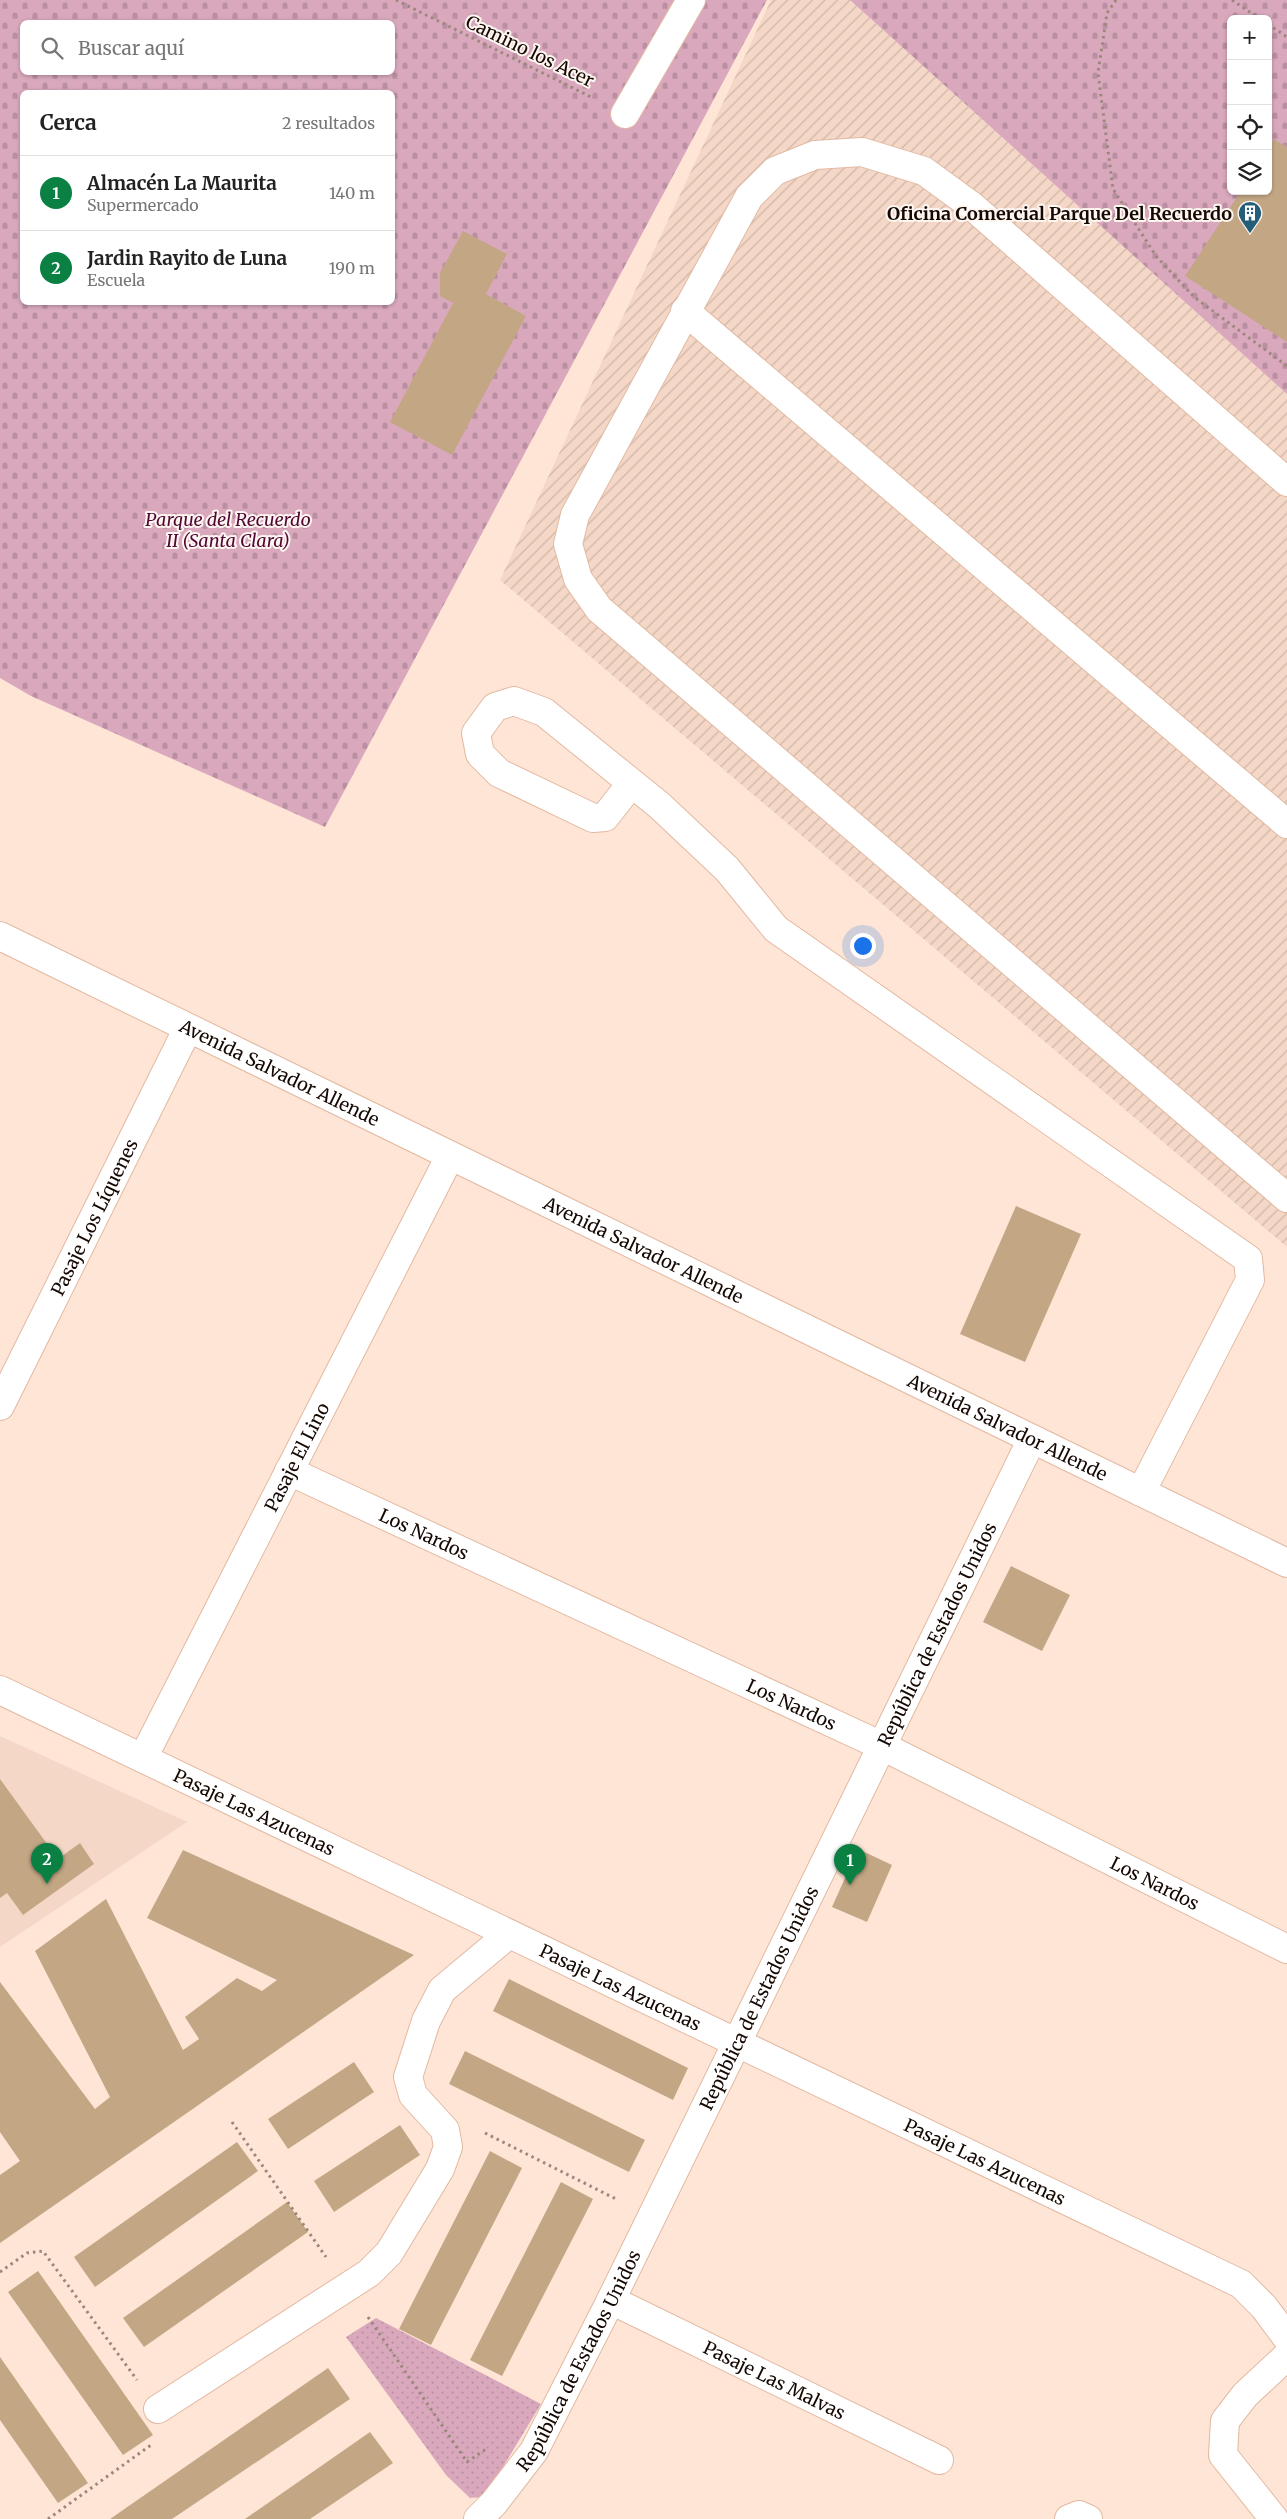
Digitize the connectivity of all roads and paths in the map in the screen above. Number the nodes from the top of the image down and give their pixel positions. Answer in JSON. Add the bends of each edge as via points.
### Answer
{"nodes":[{"id":1,"x":396,"y":0,"type":"edge"},
{"id":2,"x":691,"y":0,"type":"edge"},
{"id":3,"x":1116,"y":0,"type":"edge"},
{"id":4,"x":1232,"y":0,"type":"edge"},
{"id":5,"x":1254,"y":15,"type":"edge"},
{"id":6,"x":1272,"y":27,"type":"edge"},
{"id":7,"x":1287,"y":37,"type":"edge"},
{"id":8,"x":625,"y":114,"type":"joint"},
{"id":9,"x":685,"y":311,"type":"junction"},
{"id":10,"x":1287,"y":366,"type":"edge"},
{"id":11,"x":1287,"y":482,"type":"edge"},
{"id":12,"x":631,"y":784,"type":"junction"},
{"id":13,"x":1287,"y":824,"type":"edge"},
{"id":14,"x":0,"y":936,"type":"edge"},
{"id":15,"x":188,"y":1028,"type":"junction"},
{"id":16,"x":450,"y":1156,"type":"junction"},
{"id":17,"x":1287,"y":1198,"type":"edge"},
{"id":18,"x":0,"y":1406,"type":"edge"},
{"id":19,"x":1032,"y":1439,"type":"junction"},
{"id":20,"x":289,"y":1471,"type":"junction"},
{"id":21,"x":1141,"y":1492,"type":"junction"},
{"id":22,"x":1287,"y":1564,"type":"edge"},
{"id":23,"x":0,"y":1690,"type":"edge"},
{"id":24,"x":882,"y":1746,"type":"junction"},
{"id":25,"x":143,"y":1758,"type":"junction"},
{"id":26,"x":509,"y":1934,"type":"junction"},
{"id":27,"x":1287,"y":1949,"type":"edge"},
{"id":28,"x":737,"y":2042,"type":"junction"},
{"id":29,"x":435,"y":2119,"type":"junction"},
{"id":30,"x":232,"y":2122,"type":"dead end"},
{"id":31,"x":621,"y":2201,"type":"dead end"},
{"id":32,"x":0,"y":2272,"type":"edge"},
{"id":33,"x":347,"y":2288,"type":"junction"},
{"id":34,"x":611,"y":2300,"type":"junction"},
{"id":35,"x":1287,"y":2338,"type":"edge"},
{"id":36,"x":1287,"y":2356,"type":"edge"},
{"id":37,"x":158,"y":2409,"type":"junction"},
{"id":38,"x":491,"y":2445,"type":"dead end"},
{"id":39,"x":939,"y":2460,"type":"dead end"},
{"id":40,"x":486,"y":2516,"type":"edge"},
{"id":41,"x":48,"y":2519,"type":"edge"},
{"id":42,"x":1069,"y":2519,"type":"edge"},
{"id":43,"x":1088,"y":2519,"type":"edge"},
{"id":44,"x":1274,"y":2519,"type":"edge"}],
"edges":[{"from":1,"to":8,"type":"path","name":"Camino los Acer"},
{"from":2,"to":8,"type":"street"},
{"from":3,"to":10,"type":"path","via":[[1107,13],[1098,73],[1113,189],[1156,256],[1194,297]]},
{"from":4,"to":5,"type":"path"},
{"from":6,"to":7,"type":"path"},
{"from":9,"to":11,"type":"street","via":[[749,197],[774,171],[815,155],[862,152],[924,171],[972,206]]},
{"from":9,"to":13,"type":"street"},
{"from":9,"to":17,"type":"street","via":[[575,515],[568,544],[583,586],[599,609]]},
{"from":12,"to":12,"type":"street","via":[[544,712],[514,700],[495,707],[476,733],[480,754],[499,773],[593,818],[604,817]]},
{"from":12,"to":21,"type":"street","via":[[659,805],[727,869],[776,928],[1248,1259],[1250,1280]]},
{"from":14,"to":15,"type":"street","name":"Avenida Salvador Allende"},
{"from":15,"to":16,"type":"street","name":"Avenida Salvador Allende"},
{"from":15,"to":18,"type":"street","name":"Pasaje Los Líquenes"},
{"from":16,"to":19,"type":"street","name":"Avenida Salvador Allende"},
{"from":16,"to":20,"type":"street","name":"Pasaje El Lino"},
{"from":19,"to":21,"type":"street","name":"Avenida Salvador Allende"},
{"from":19,"to":24,"type":"street","name":"República de Estados Unidos"},
{"from":20,"to":24,"type":"street","name":"Los Nardos"},
{"from":20,"to":25,"type":"street","name":"Pasaje El Lino"},
{"from":21,"to":22,"type":"street","name":"Avenida Salvador Allende"},
{"from":23,"to":25,"type":"street","name":"Pasaje Las Azucenas"},
{"from":24,"to":27,"type":"street","name":"Los Nardos"},
{"from":24,"to":28,"type":"street","name":"República de Estados Unidos"},
{"from":25,"to":26,"type":"street","name":"Pasaje Las Azucenas"},
{"from":26,"to":28,"type":"street","name":"Pasaje Las Azucenas"},
{"from":26,"to":29,"type":"street","via":[[442,1990],[426,2021],[408,2077],[413,2095]]},
{"from":28,"to":34,"type":"street","name":"República de Estados Unidos"},
{"from":28,"to":35,"type":"street","name":"Pasaje Las Azucenas","via":[[1241,2284],[1264,2306]]},
{"from":29,"to":31,"type":"path","via":[[449,2116]]},
{"from":29,"to":33,"type":"street","via":[[445,2130],[448,2147],[440,2169],[389,2253],[369,2273]]},
{"from":30,"to":33,"type":"path"},
{"from":32,"to":37,"type":"path","via":[[27,2252],[43,2251]]},
{"from":33,"to":37,"type":"street"},
{"from":33,"to":38,"type":"path","via":[[466,2462]]},
{"from":34,"to":39,"type":"street","name":"Pasaje Las Malvas"},
{"from":34,"to":40,"type":"street","name":"República de Estados Unidos","via":[[534,2451]]},
{"from":36,"to":44,"type":"street","via":[[1245,2395],[1225,2421],[1222,2455]]},
{"from":37,"to":41,"type":"path","via":[[166,2425],[165,2436]]},
{"from":42,"to":43,"type":"street","via":[[1079,2516]]}]}
